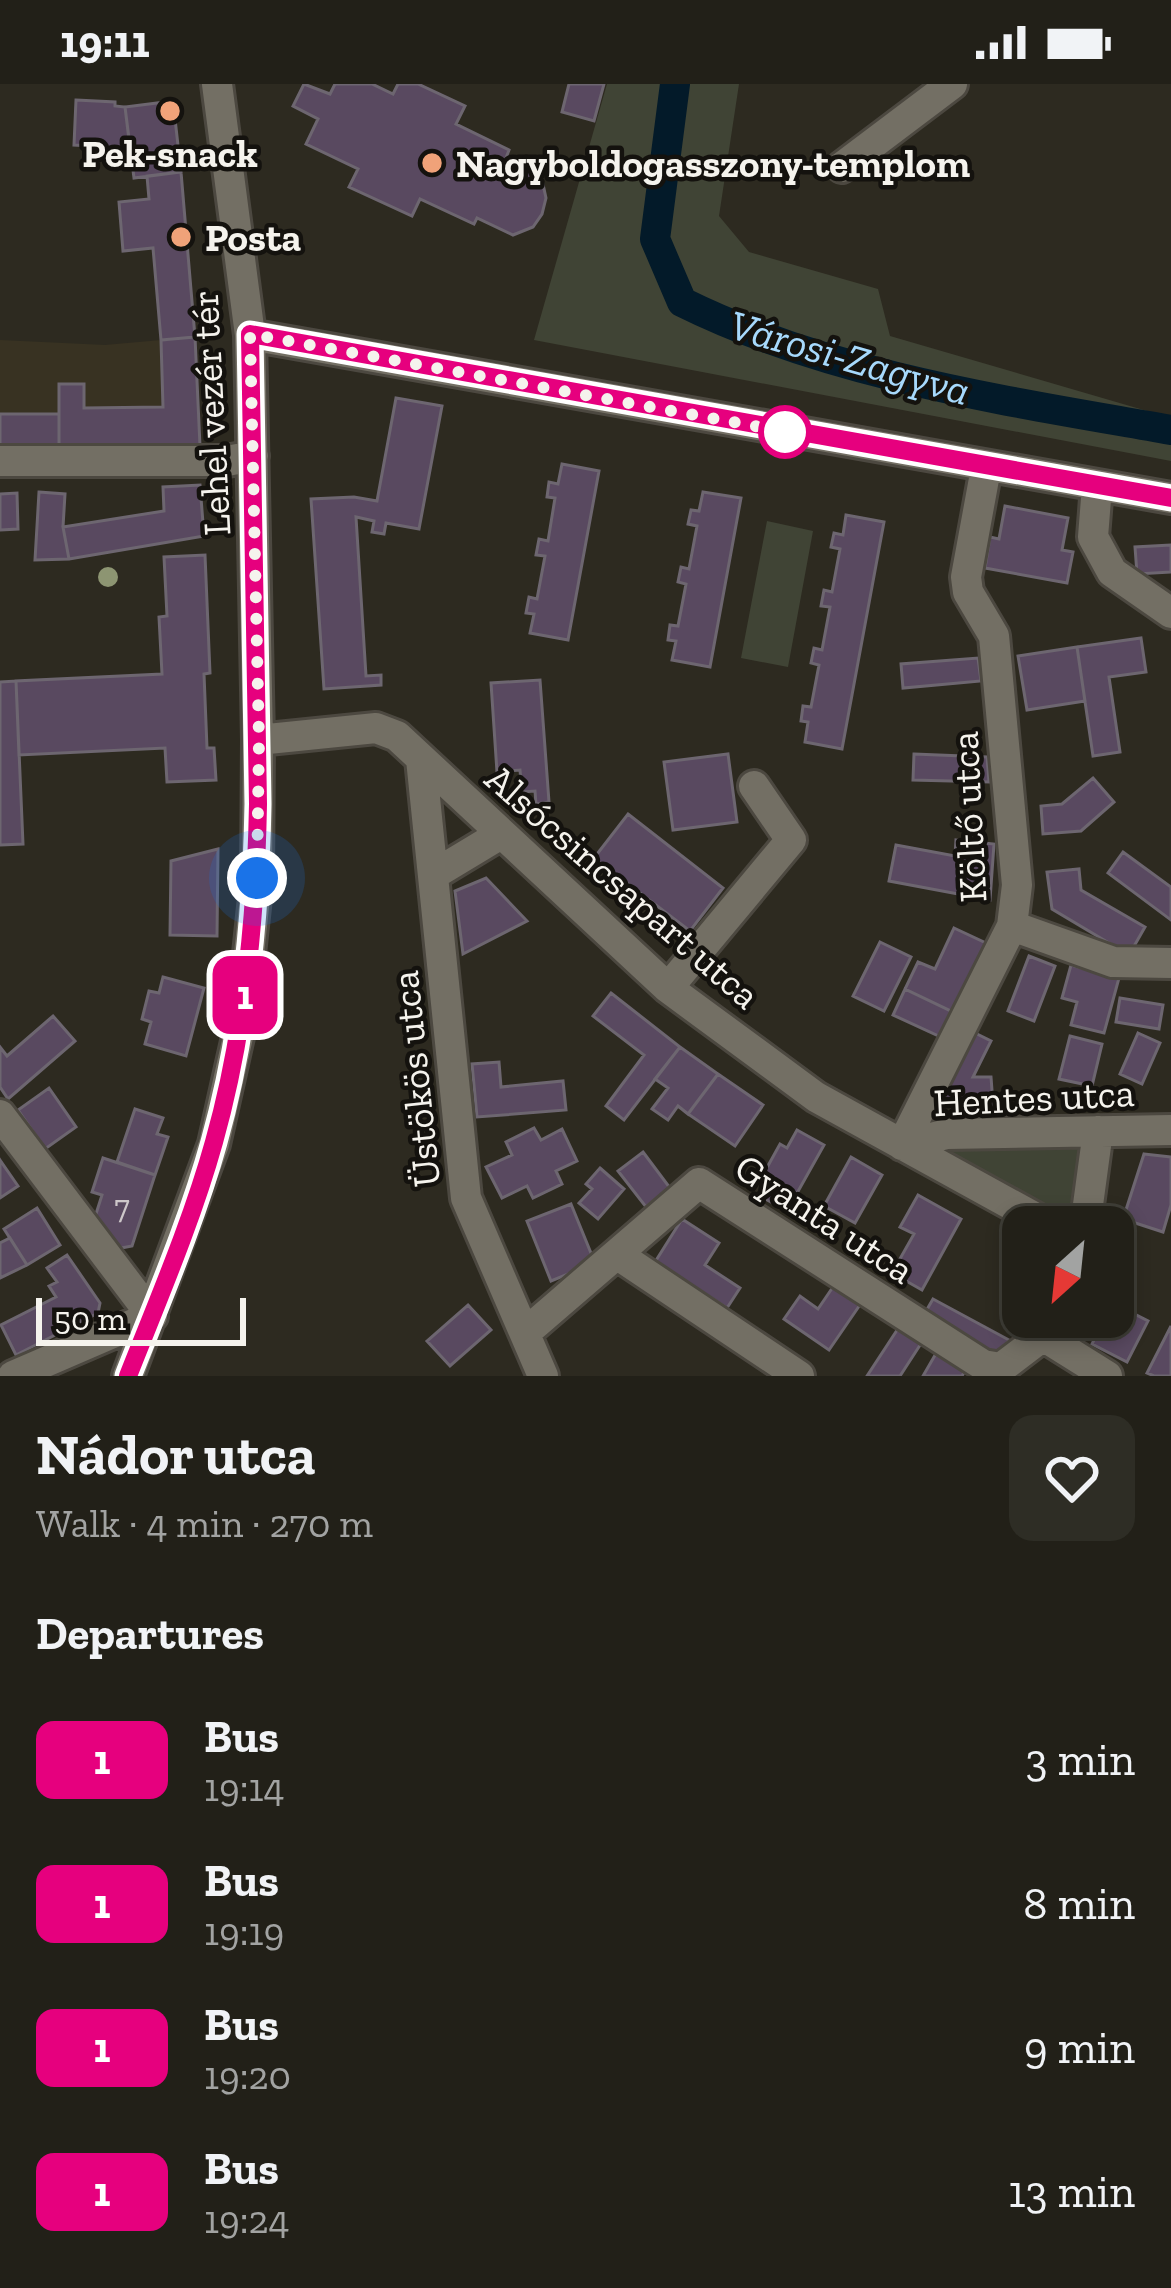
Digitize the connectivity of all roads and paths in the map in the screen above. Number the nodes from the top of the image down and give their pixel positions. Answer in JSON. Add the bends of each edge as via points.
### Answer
{"nodes":[{"id":1,"x":218,"y":84,"type":"edge"},
{"id":2,"x":952,"y":84,"type":"edge"},
{"id":3,"x":842,"y":167,"type":"dead end"},
{"id":4,"x":250,"y":334,"type":"junction"},
{"id":5,"x":254,"y":456,"type":"junction"},
{"id":6,"x":0,"y":461,"type":"edge"},
{"id":7,"x":986,"y":468,"type":"junction"},
{"id":8,"x":1097,"y":486,"type":"junction"},
{"id":9,"x":1171,"y":499,"type":"edge"},
{"id":10,"x":1171,"y":613,"type":"edge"},
{"id":11,"x":259,"y":740,"type":"junction"},
{"id":12,"x":422,"y":759,"type":"junction"},
{"id":13,"x":754,"y":786,"type":"dead end"},
{"id":14,"x":501,"y":834,"type":"junction"},
{"id":15,"x":433,"y":875,"type":"junction"},
{"id":16,"x":1012,"y":926,"type":"junction"},
{"id":17,"x":1171,"y":963,"type":"edge"},
{"id":18,"x":668,"y":988,"type":"junction"},
{"id":19,"x":0,"y":1115,"type":"edge"},
{"id":20,"x":1171,"y":1130,"type":"edge"},
{"id":21,"x":1098,"y":1131,"type":"junction"},
{"id":22,"x":902,"y":1145,"type":"junction"},
{"id":23,"x":1014,"y":1206,"type":"edge"},
{"id":24,"x":1088,"y":1206,"type":"edge"},
{"id":25,"x":618,"y":1255,"type":"junction"},
{"id":26,"x":152,"y":1316,"type":"junction"},
{"id":27,"x":525,"y":1334,"type":"junction"},
{"id":28,"x":1035,"y":1338,"type":"edge"},
{"id":29,"x":1063,"y":1338,"type":"edge"},
{"id":30,"x":13,"y":1376,"type":"edge"},
{"id":31,"x":128,"y":1376,"type":"edge"},
{"id":32,"x":543,"y":1376,"type":"edge"},
{"id":33,"x":799,"y":1376,"type":"edge"},
{"id":34,"x":1107,"y":1376,"type":"edge"}],
"edges":[{"from":1,"to":4,"type":"street","name":"Lehel vezér tér"},
{"from":2,"to":3,"type":"street"},
{"from":4,"to":5,"type":"street","name":"Lehel vezér tér"},
{"from":4,"to":7,"type":"street"},
{"from":5,"to":6,"type":"street"},
{"from":5,"to":11,"type":"street","name":"Lehel vezér tér"},
{"from":7,"to":8,"type":"street"},
{"from":7,"to":16,"type":"street","name":"Költő utca","via":[[966,577],[994,636],[1017,885]]},
{"from":8,"to":9,"type":"street"},
{"from":8,"to":10,"type":"street","via":[[1093,538],[1112,572]]},
{"from":11,"to":12,"type":"street","name":"Alsócsincsapart utca","via":[[376,728]]},
{"from":11,"to":26,"type":"street","name":"Lehel vezér tér","via":[[257,878],[242,1019],[214,1144]]},
{"from":12,"to":14,"type":"street","name":"Alsócsincsapart utca"},
{"from":12,"to":15,"type":"street","name":"Üstökös utca"},
{"from":13,"to":18,"type":"street","via":[[791,840]]},
{"from":14,"to":15,"type":"street"},
{"from":14,"to":18,"type":"street","name":"Alsócsincsapart utca"},
{"from":15,"to":27,"type":"street","name":"Üstökös utca","via":[[466,1198]]},
{"from":16,"to":17,"type":"street","via":[[1113,962]]},
{"from":16,"to":22,"type":"street","name":"Költő utca"},
{"from":18,"to":22,"type":"street","name":"Alsócsincsapart utca","via":[[816,1097]]},
{"from":19,"to":26,"type":"street"},
{"from":20,"to":21,"type":"street","name":"Hentes utca"},
{"from":21,"to":22,"type":"street","name":"Hentes utca","via":[[947,1134]]},
{"from":21,"to":24,"type":"street"},
{"from":22,"to":23,"type":"street","name":"Alsócsincsapart utca"},
{"from":25,"to":27,"type":"street","name":"Gyanta utca"},
{"from":25,"to":28,"type":"street","name":"Gyanta utca","via":[[699,1184],[983,1365],[1001,1368]]},
{"from":25,"to":33,"type":"street"},
{"from":26,"to":30,"type":"street"},
{"from":26,"to":31,"type":"street","name":"Lehel vezér tér"},
{"from":27,"to":32,"type":"street","name":"Üstökös utca"},
{"from":29,"to":34,"type":"street"}]}
